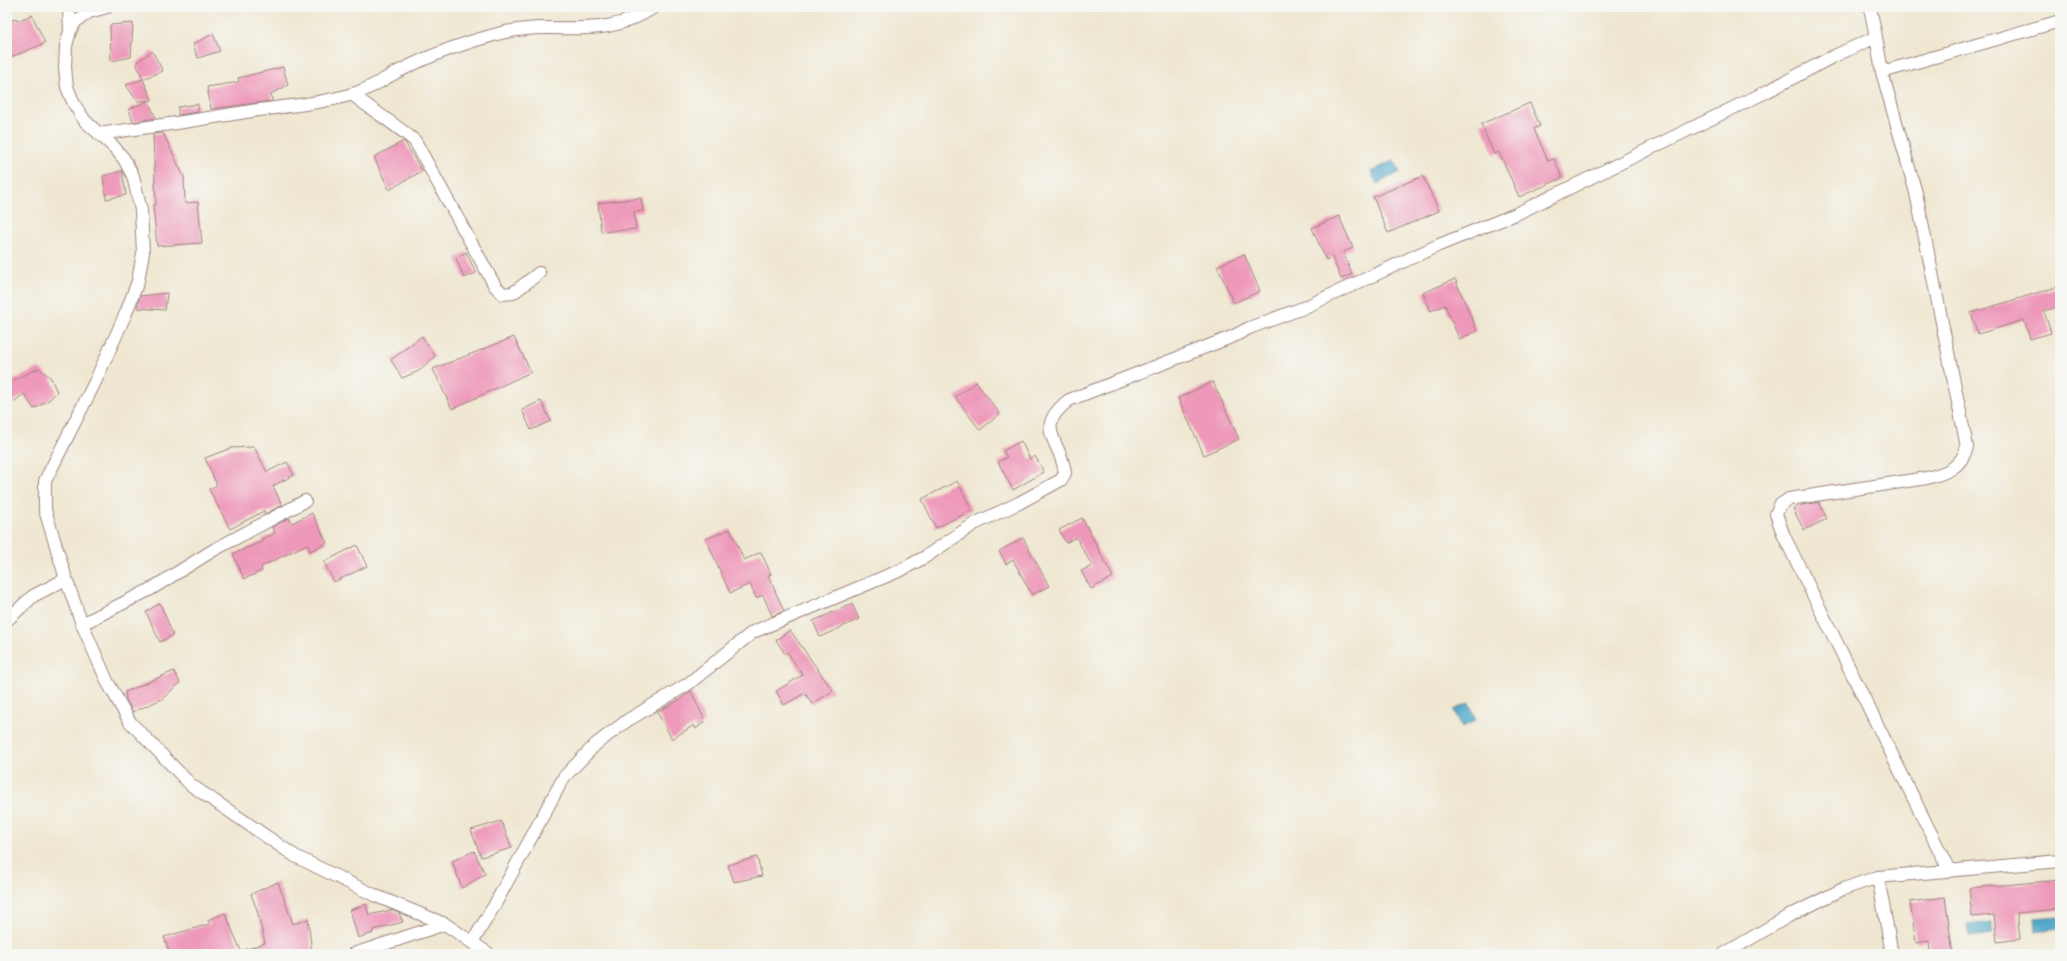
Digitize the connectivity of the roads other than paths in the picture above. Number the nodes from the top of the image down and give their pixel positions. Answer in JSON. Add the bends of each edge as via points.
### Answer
{"nodes":[{"id":1,"x":69,"y":7,"type":"edge"},
{"id":2,"x":108,"y":7,"type":"edge"},
{"id":3,"x":654,"y":7,"type":"edge"},
{"id":4,"x":1870,"y":7,"type":"edge"},
{"id":5,"x":2060,"y":21,"type":"edge"},
{"id":6,"x":70,"y":31,"type":"junction"},
{"id":7,"x":1876,"y":37,"type":"junction"},
{"id":8,"x":1882,"y":72,"type":"junction"},
{"id":9,"x":352,"y":94,"type":"junction"},
{"id":10,"x":99,"y":134,"type":"junction"},
{"id":11,"x":540,"y":273,"type":"dead end"},
{"id":12,"x":305,"y":501,"type":"dead end"},
{"id":13,"x":66,"y":579,"type":"junction"},
{"id":14,"x":7,"y":620,"type":"edge"},
{"id":15,"x":82,"y":624,"type":"junction"},
{"id":16,"x":2060,"y":861,"type":"edge"},
{"id":17,"x":1949,"y":870,"type":"junction"},
{"id":18,"x":1878,"y":877,"type":"junction"},
{"id":19,"x":445,"y":924,"type":"junction"},
{"id":20,"x":472,"y":941,"type":"junction"},
{"id":21,"x":354,"y":954,"type":"edge"},
{"id":22,"x":489,"y":954,"type":"edge"},
{"id":23,"x":1724,"y":954,"type":"edge"},
{"id":24,"x":1892,"y":954,"type":"edge"}],
"edges":[{"from":1,"to":6,"type":"street"},
{"from":2,"to":6,"type":"street","via":[[89,12],[76,21]]},
{"from":3,"to":9,"type":"street","via":[[638,18],[595,29],[534,29],[468,42],[398,72],[372,88]]},
{"from":4,"to":7,"type":"street"},
{"from":5,"to":8,"type":"street"},
{"from":6,"to":10,"type":"street","via":[[65,53],[67,87],[85,121]]},
{"from":7,"to":8,"type":"street"},
{"from":7,"to":20,"type":"street","via":[[1516,214],[1439,245],[1303,308],[1069,400],[1058,409],[1050,421],[1052,436],[1066,473],[1061,480],[974,524],[926,557],[901,570],[753,632],[688,684],[628,720],[596,744],[564,777]]},
{"from":8,"to":17,"type":"street","via":[[1916,193],[1966,447],[1960,463],[1941,474],[1789,498],[1780,505],[1776,514]]},
{"from":9,"to":10,"type":"street","via":[[296,105]]},
{"from":9,"to":11,"type":"street","via":[[415,141],[495,286],[503,294],[513,293]]},
{"from":10,"to":13,"type":"street","via":[[124,159],[134,176],[141,210],[143,253],[138,281],[126,313],[95,382],[45,481],[45,510]]},
{"from":12,"to":15,"type":"street","via":[[212,551],[152,588]]},
{"from":13,"to":14,"type":"street","via":[[33,596]]},
{"from":13,"to":15,"type":"street"},
{"from":15,"to":19,"type":"street","via":[[108,683],[130,722],[192,785],[295,856],[376,896]]},
{"from":16,"to":17,"type":"street"},
{"from":17,"to":18,"type":"street"},
{"from":18,"to":23,"type":"street","via":[[1843,888]]},
{"from":18,"to":24,"type":"street"},
{"from":19,"to":20,"type":"street"},
{"from":19,"to":21,"type":"street"},
{"from":20,"to":22,"type":"street"}]}
